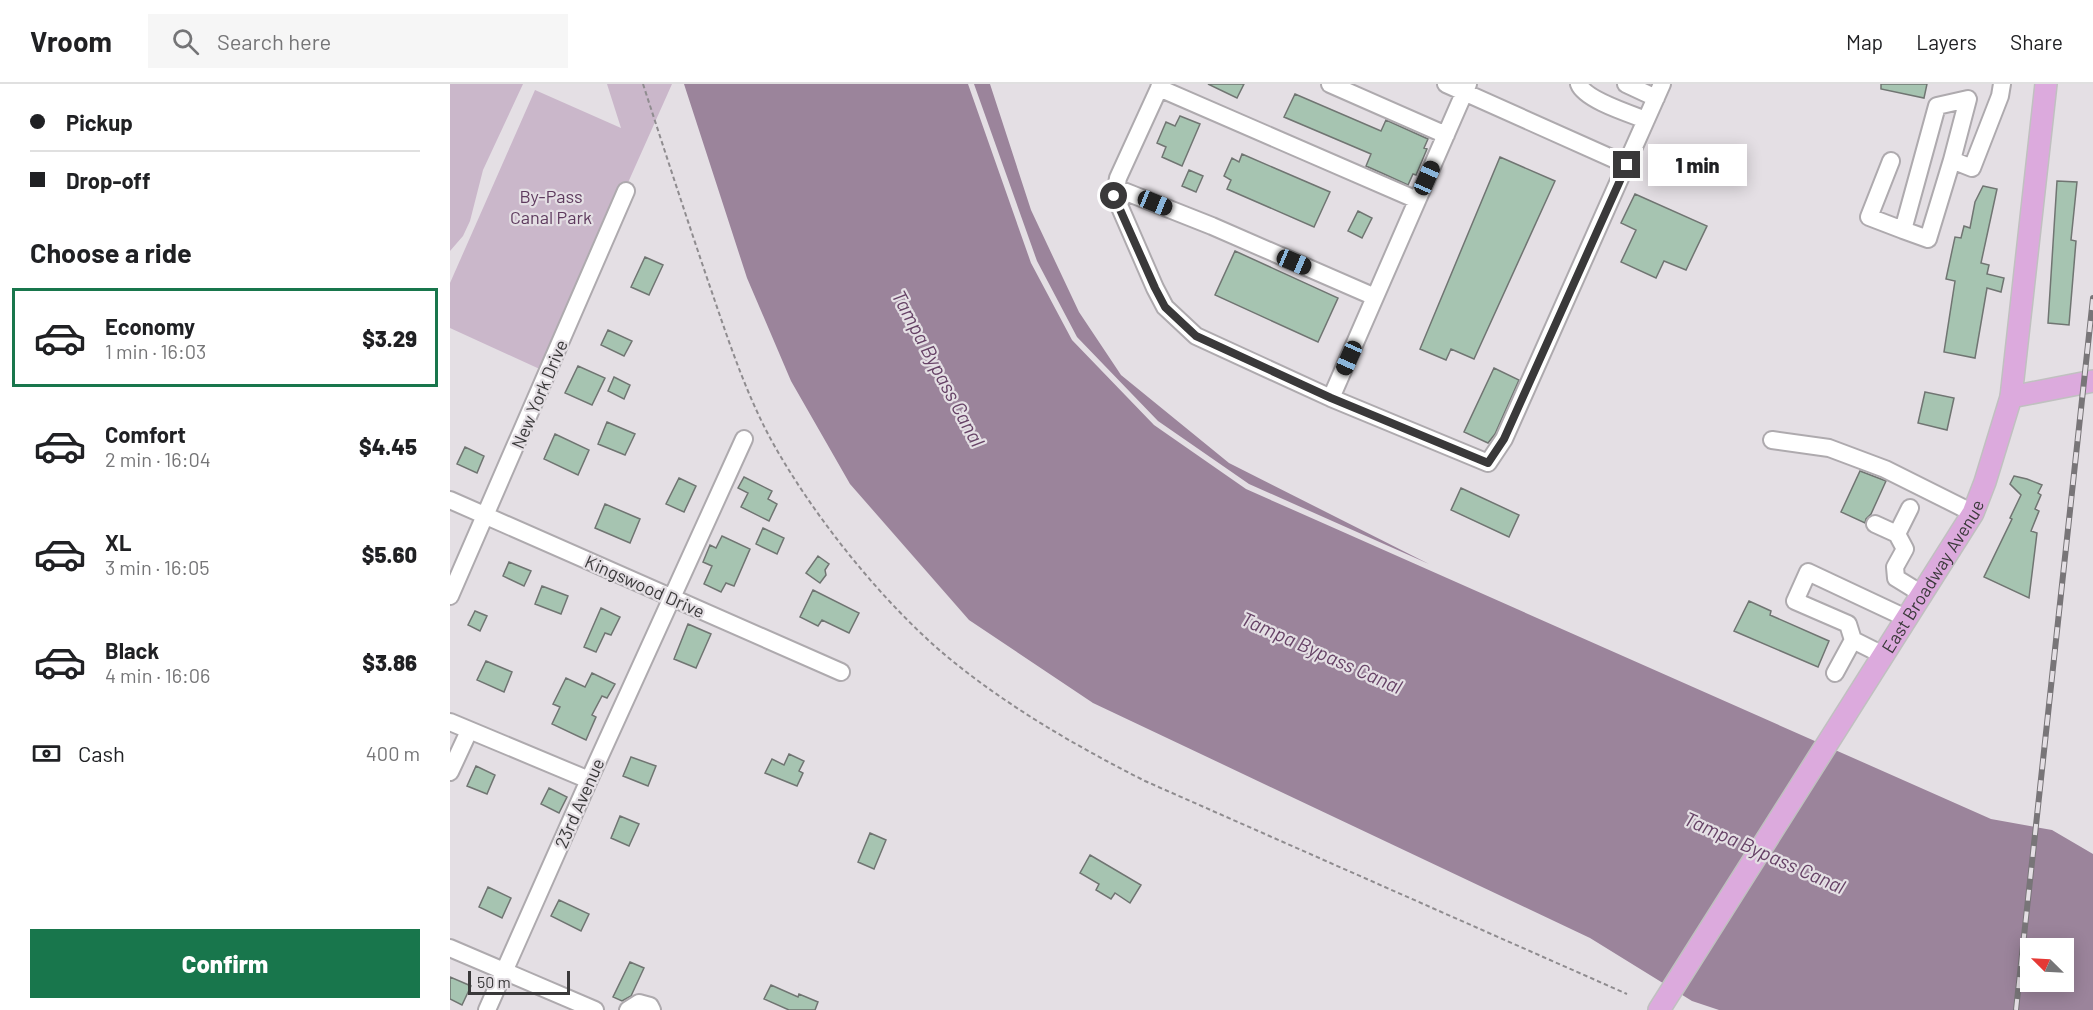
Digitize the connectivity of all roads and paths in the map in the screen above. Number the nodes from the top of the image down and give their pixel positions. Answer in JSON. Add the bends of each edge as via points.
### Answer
{"nodes":[{"id":1,"x":643,"y":84,"type":"edge"},
{"id":2,"x":1330,"y":84,"type":"edge"},
{"id":3,"x":1446,"y":84,"type":"edge"},
{"id":4,"x":1579,"y":84,"type":"edge"},
{"id":5,"x":1626,"y":84,"type":"edge"},
{"id":6,"x":2002,"y":84,"type":"edge"},
{"id":7,"x":2046,"y":84,"type":"edge"},
{"id":8,"x":1160,"y":86,"type":"edge"},
{"id":9,"x":1466,"y":88,"type":"edge"},
{"id":10,"x":1659,"y":91,"type":"edge"},
{"id":11,"x":1647,"y":120,"type":"junction"},
{"id":12,"x":1446,"y":135,"type":"junction"},
{"id":13,"x":1952,"y":160,"type":"junction"},
{"id":14,"x":1891,"y":161,"type":"dead end"},
{"id":15,"x":1627,"y":165,"type":"junction"},
{"id":16,"x":1116,"y":188,"type":"junction"},
{"id":17,"x":626,"y":191,"type":"dead end"},
{"id":18,"x":1417,"y":200,"type":"junction"},
{"id":19,"x":1903,"y":230,"type":"junction"},
{"id":20,"x":1375,"y":297,"type":"junction"},
{"id":21,"x":2093,"y":381,"type":"edge"},
{"id":22,"x":2011,"y":397,"type":"junction"},
{"id":23,"x":1331,"y":398,"type":"junction"},
{"id":24,"x":744,"y":439,"type":"dead end"},
{"id":25,"x":1772,"y":440,"type":"dead end"},
{"id":26,"x":450,"y":500,"type":"edge"},
{"id":27,"x":1910,"y":508,"type":"dead end"},
{"id":28,"x":1973,"y":513,"type":"junction"},
{"id":29,"x":486,"y":516,"type":"junction"},
{"id":30,"x":1875,"y":524,"type":"dead end"},
{"id":31,"x":1897,"y":534,"type":"junction"},
{"id":32,"x":1922,"y":594,"type":"junction"},
{"id":33,"x":450,"y":596,"type":"edge"},
{"id":34,"x":671,"y":597,"type":"junction"},
{"id":35,"x":1906,"y":618,"type":"junction"},
{"id":36,"x":1853,"y":640,"type":"junction"},
{"id":37,"x":1883,"y":655,"type":"junction"},
{"id":38,"x":841,"y":672,"type":"dead end"},
{"id":39,"x":1834,"y":673,"type":"dead end"},
{"id":40,"x":450,"y":722,"type":"edge"},
{"id":41,"x":470,"y":731,"type":"junction"},
{"id":42,"x":450,"y":772,"type":"edge"},
{"id":43,"x":589,"y":780,"type":"junction"},
{"id":44,"x":450,"y":948,"type":"edge"},
{"id":45,"x":504,"y":972,"type":"junction"},
{"id":46,"x":1627,"y":994,"type":"dead end"},
{"id":47,"x":1660,"y":1009,"type":"edge"},
{"id":48,"x":487,"y":1010,"type":"edge"},
{"id":49,"x":595,"y":1010,"type":"edge"},
{"id":50,"x":628,"y":1010,"type":"edge"},
{"id":51,"x":652,"y":1010,"type":"edge"}],
"edges":[{"from":1,"to":46,"type":"path","via":[[736,363],[768,434],[810,501],[859,566],[907,620],[959,667],[1082,749],[1145,781]]},
{"from":2,"to":12,"type":"street"},
{"from":3,"to":9,"type":"street"},
{"from":4,"to":11,"type":"street","via":[[1593,98]]},
{"from":5,"to":10,"type":"street"},
{"from":6,"to":13,"type":"street","via":[[1972,168]]},
{"from":7,"to":22,"type":"main road","name":"East Broadway Avenue"},
{"from":8,"to":16,"type":"street"},
{"from":8,"to":18,"type":"street"},
{"from":9,"to":12,"type":"street"},
{"from":9,"to":15,"type":"street"},
{"from":10,"to":11,"type":"street"},
{"from":11,"to":15,"type":"street"},
{"from":12,"to":18,"type":"street"},
{"from":13,"to":19,"type":"street","via":[[1928,239]]},
{"from":13,"to":19,"type":"street","via":[[1968,99],[1938,106]]},
{"from":14,"to":19,"type":"street","via":[[1869,217]]},
{"from":15,"to":23,"type":"street","via":[[1504,439],[1488,463]]},
{"from":16,"to":20,"type":"street"},
{"from":16,"to":23,"type":"street","via":[[1114,196],[1165,307],[1196,336]]},
{"from":17,"to":29,"type":"street","name":"New York Drive"},
{"from":18,"to":20,"type":"street"},
{"from":20,"to":23,"type":"street"},
{"from":21,"to":22,"type":"main road"},
{"from":22,"to":28,"type":"main road","name":"East Broadway Avenue"},
{"from":24,"to":34,"type":"street","name":"23rd Avenue"},
{"from":25,"to":28,"type":"street","via":[[1828,448],[1885,469]]},
{"from":26,"to":29,"type":"street","name":"Kingswood Drive"},
{"from":27,"to":31,"type":"street"},
{"from":28,"to":32,"type":"main road","name":"East Broadway Avenue"},
{"from":29,"to":33,"type":"street","name":"New York Drive"},
{"from":29,"to":34,"type":"street","name":"Kingswood Drive"},
{"from":30,"to":31,"type":"street"},
{"from":31,"to":32,"type":"street","via":[[1905,549],[1895,567],[1896,578]]},
{"from":32,"to":35,"type":"main road","name":"East Broadway Avenue"},
{"from":34,"to":38,"type":"street","name":"Kingswood Drive"},
{"from":34,"to":43,"type":"street","name":"23rd Avenue"},
{"from":35,"to":36,"type":"street","via":[[1808,572],[1795,600],[1848,624]]},
{"from":35,"to":37,"type":"main road","name":"East Broadway Avenue"},
{"from":36,"to":37,"type":"street"},
{"from":36,"to":39,"type":"street"},
{"from":37,"to":47,"type":"main road","name":"East Broadway Avenue"},
{"from":40,"to":41,"type":"street"},
{"from":41,"to":42,"type":"street"},
{"from":41,"to":43,"type":"street"},
{"from":43,"to":45,"type":"street","name":"23rd Avenue"},
{"from":44,"to":45,"type":"street"},
{"from":45,"to":48,"type":"street","name":"23rd Avenue"},
{"from":45,"to":49,"type":"street"},
{"from":50,"to":51,"type":"street","via":[[639,1003]]}]}
